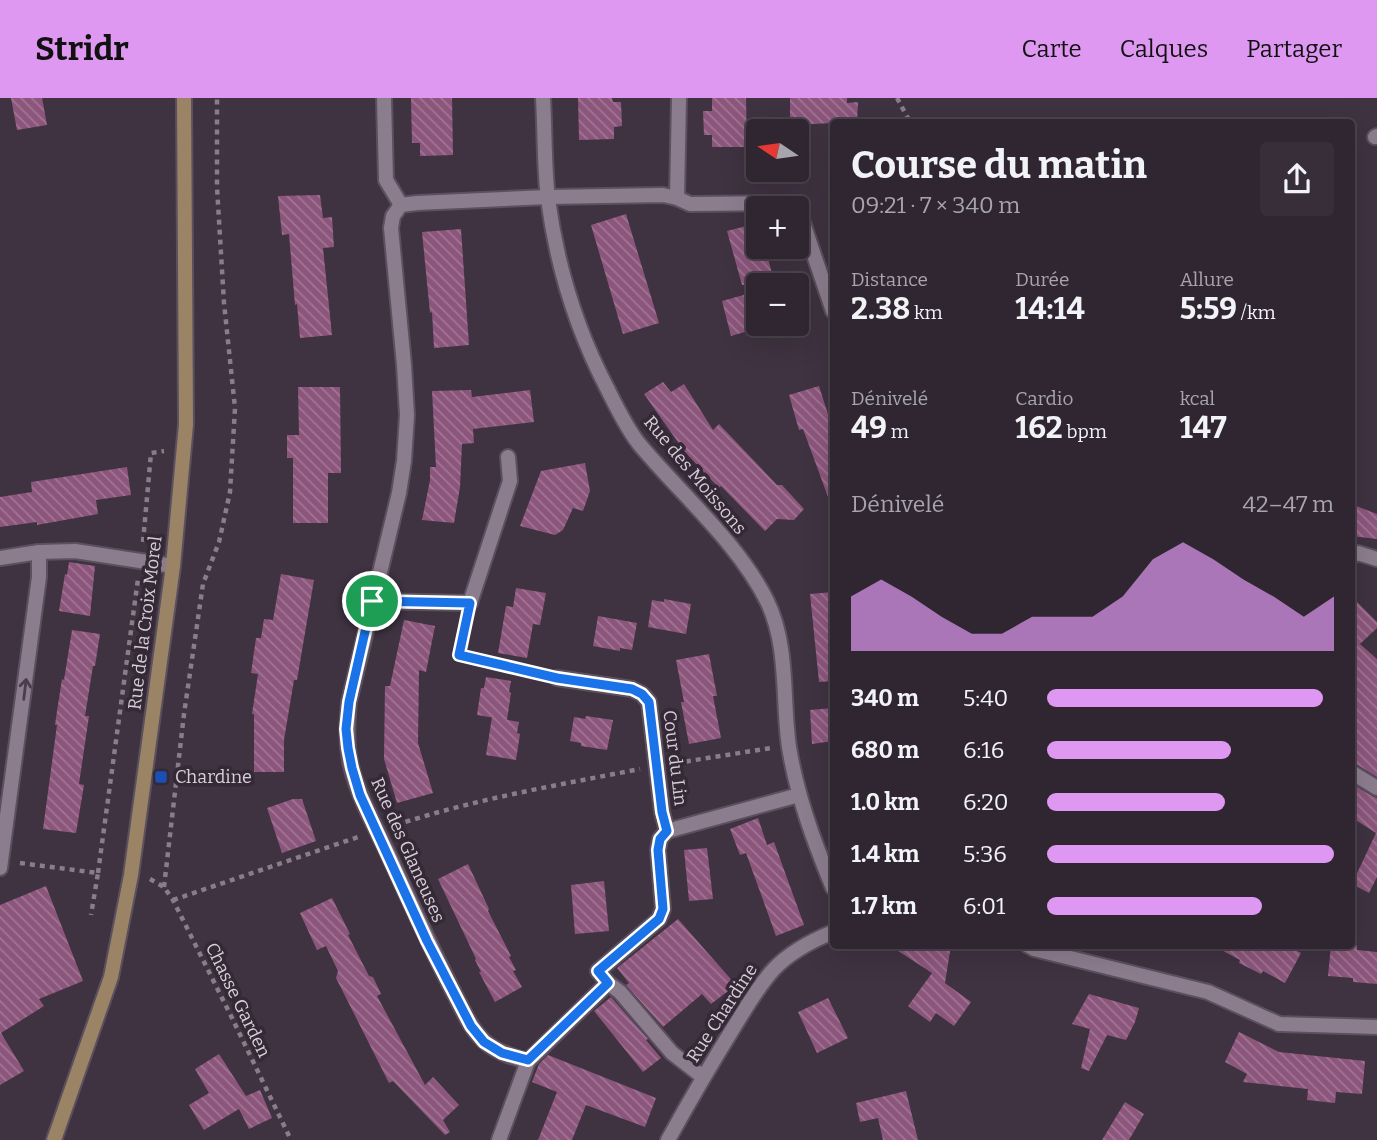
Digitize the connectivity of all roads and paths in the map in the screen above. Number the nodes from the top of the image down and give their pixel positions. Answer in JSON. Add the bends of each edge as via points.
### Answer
{"nodes":[{"id":1,"x":184,"y":98,"type":"edge"},
{"id":2,"x":217,"y":98,"type":"edge"},
{"id":3,"x":384,"y":98,"type":"edge"},
{"id":4,"x":543,"y":98,"type":"edge"},
{"id":5,"x":679,"y":98,"type":"edge"},
{"id":6,"x":897,"y":98,"type":"edge"},
{"id":7,"x":908,"y":119,"type":"edge"},
{"id":8,"x":548,"y":197,"type":"junction"},
{"id":9,"x":677,"y":198,"type":"junction"},
{"id":10,"x":746,"y":203,"type":"edge"},
{"id":11,"x":401,"y":205,"type":"junction"},
{"id":12,"x":809,"y":240,"type":"edge"},
{"id":13,"x":830,"y":302,"type":"edge"},
{"id":14,"x":184,"y":449,"type":"junction"},
{"id":15,"x":508,"y":457,"type":"dead end"},
{"id":16,"x":39,"y":552,"type":"junction"},
{"id":17,"x":1355,"y":554,"type":"edge"},
{"id":18,"x":0,"y":558,"type":"edge"},
{"id":19,"x":1377,"y":559,"type":"edge"},
{"id":20,"x":141,"y":561,"type":"junction"},
{"id":21,"x":173,"y":566,"type":"junction"},
{"id":22,"x":372,"y":601,"type":"junction"},
{"id":23,"x":470,"y":603,"type":"junction"},
{"id":24,"x":557,"y":678,"type":"joint"},
{"id":25,"x":789,"y":746,"type":"junction"},
{"id":26,"x":16,"y":757,"type":"junction"},
{"id":27,"x":0,"y":762,"type":"edge"},
{"id":28,"x":664,"y":765,"type":"dead end"},
{"id":29,"x":650,"y":767,"type":"dead end"},
{"id":30,"x":1355,"y":774,"type":"edge"},
{"id":31,"x":1377,"y":788,"type":"edge"},
{"id":32,"x":799,"y":795,"type":"junction"},
{"id":33,"x":388,"y":828,"type":"dead end"},
{"id":34,"x":667,"y":831,"type":"junction"},
{"id":35,"x":364,"y":835,"type":"dead end"},
{"id":36,"x":1,"y":864,"type":"edge"},
{"id":37,"x":98,"y":873,"type":"junction"},
{"id":38,"x":152,"y":879,"type":"dead end"},
{"id":39,"x":830,"y":881,"type":"edge"},
{"id":40,"x":164,"y":887,"type":"junction"},
{"id":41,"x":173,"y":900,"type":"junction"},
{"id":42,"x":91,"y":915,"type":"dead end"},
{"id":43,"x":830,"y":933,"type":"edge"},
{"id":44,"x":1038,"y":949,"type":"edge"},
{"id":45,"x":608,"y":983,"type":"junction"},
{"id":46,"x":1377,"y":1027,"type":"edge"},
{"id":47,"x":528,"y":1060,"type":"junction"},
{"id":48,"x":703,"y":1077,"type":"junction"},
{"id":49,"x":54,"y":1140,"type":"edge"},
{"id":50,"x":291,"y":1140,"type":"edge"},
{"id":51,"x":499,"y":1140,"type":"edge"},
{"id":52,"x":668,"y":1140,"type":"edge"}],
"edges":[{"from":1,"to":14,"type":"main road","name":"Rue de la Croix Morel"},
{"from":2,"to":40,"type":"path","via":[[223,303],[234,408],[230,492],[219,542],[203,584]]},
{"from":3,"to":11,"type":"street","via":[[386,180]]},
{"from":4,"to":8,"type":"street","name":"Rue des Moissons"},
{"from":5,"to":9,"type":"street"},
{"from":6,"to":7,"type":"path"},
{"from":8,"to":9,"type":"street"},
{"from":8,"to":11,"type":"street"},
{"from":8,"to":25,"type":"street","name":"Rue des Moissons","via":[[573,314],[618,409],[637,442],[750,573],[774,619]]},
{"from":9,"to":10,"type":"street","via":[[690,204]]},
{"from":11,"to":22,"type":"street","name":"Rue des Glaneuses","via":[[391,228],[406,390],[404,461]]},
{"from":12,"to":13,"type":"street"},
{"from":14,"to":20,"type":"path","via":[[151,453]]},
{"from":14,"to":21,"type":"main road","name":"Rue de la Croix Morel"},
{"from":15,"to":23,"type":"street","via":[[510,481]]},
{"from":16,"to":18,"type":"street"},
{"from":16,"to":20,"type":"street","via":[[75,551]]},
{"from":26,"to":16,"type":"street","one_way":true},
{"from":17,"to":19,"type":"street"},
{"from":20,"to":21,"type":"street"},
{"from":20,"to":37,"type":"path"},
{"from":21,"to":49,"type":"main road","name":"Rue de la Croix Morel","via":[[131,875],[111,977]]},
{"from":22,"to":23,"type":"street"},
{"from":22,"to":47,"type":"street","name":"Rue des Glaneuses","via":[[346,729],[360,795],[471,1026],[484,1042],[502,1053]]},
{"from":23,"to":24,"type":"path","via":[[459,655]]},
{"from":24,"to":34,"type":"street","name":"Cour du Lin","via":[[632,689],[649,702]]},
{"from":25,"to":28,"type":"path"},
{"from":25,"to":32,"type":"street","name":"Rue des Moissons"},
{"from":26,"to":27,"type":"street"},
{"from":26,"to":36,"type":"street"},
{"from":29,"to":33,"type":"path","via":[[505,795]]},
{"from":30,"to":31,"type":"street"},
{"from":32,"to":34,"type":"street"},
{"from":32,"to":39,"type":"street","name":"Rue des Moissons"},
{"from":34,"to":45,"type":"street","via":[[658,850],[663,909],[659,919],[598,971]]},
{"from":35,"to":41,"type":"path"},
{"from":36,"to":37,"type":"path"},
{"from":37,"to":42,"type":"path"},
{"from":38,"to":40,"type":"path","name":"Chasse Garden"},
{"from":40,"to":41,"type":"path","name":"Chasse Garden"},
{"from":41,"to":50,"type":"path","name":"Chasse Garden"},
{"from":43,"to":48,"type":"street","name":"Rue Chardine","via":[[788,956],[773,970]]},
{"from":44,"to":46,"type":"street","via":[[1208,992],[1279,1024]]},
{"from":45,"to":47,"type":"street"},
{"from":45,"to":48,"type":"street","via":[[672,1053]]},
{"from":47,"to":51,"type":"street"},
{"from":48,"to":52,"type":"street","name":"Rue Chardine"}]}
